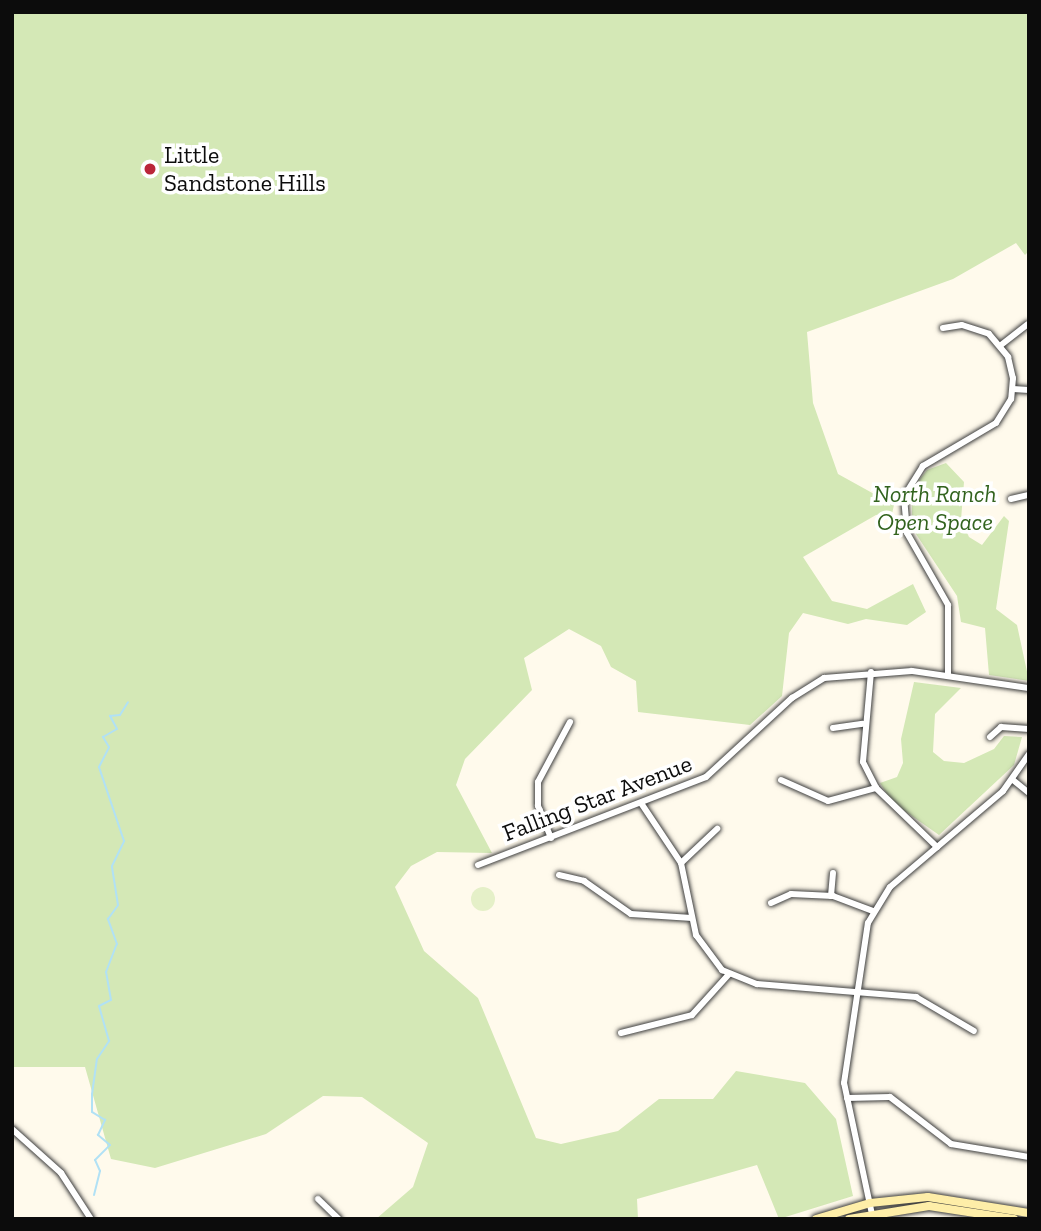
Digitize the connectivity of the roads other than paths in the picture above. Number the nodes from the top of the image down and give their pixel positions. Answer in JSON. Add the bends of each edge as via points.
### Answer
{"nodes":[{"id":1,"x":1028,"y":324,"type":"edge"},
{"id":2,"x":943,"y":328,"type":"dead end"},
{"id":3,"x":1001,"y":345,"type":"junction"},
{"id":4,"x":1013,"y":389,"type":"junction"},
{"id":5,"x":1029,"y":390,"type":"edge"},
{"id":6,"x":1029,"y":495,"type":"edge"},
{"id":7,"x":1011,"y":499,"type":"dead end"},
{"id":8,"x":871,"y":672,"type":"junction"},
{"id":9,"x":948,"y":676,"type":"junction"},
{"id":10,"x":1029,"y":688,"type":"edge"},
{"id":11,"x":570,"y":722,"type":"dead end"},
{"id":12,"x":863,"y":724,"type":"junction"},
{"id":13,"x":833,"y":728,"type":"dead end"},
{"id":14,"x":1029,"y":729,"type":"edge"},
{"id":15,"x":990,"y":737,"type":"dead end"},
{"id":16,"x":1029,"y":754,"type":"edge"},
{"id":17,"x":781,"y":780,"type":"dead end"},
{"id":18,"x":1013,"y":780,"type":"junction"},
{"id":19,"x":876,"y":788,"type":"junction"},
{"id":20,"x":1029,"y":793,"type":"edge"},
{"id":21,"x":641,"y":803,"type":"junction"},
{"id":22,"x":717,"y":829,"type":"dead end"},
{"id":23,"x":551,"y":838,"type":"junction"},
{"id":24,"x":937,"y":847,"type":"junction"},
{"id":25,"x":681,"y":863,"type":"junction"},
{"id":26,"x":478,"y":865,"type":"dead end"},
{"id":27,"x":833,"y":873,"type":"dead end"},
{"id":28,"x":559,"y":876,"type":"dead end"},
{"id":29,"x":831,"y":896,"type":"junction"},
{"id":30,"x":771,"y":903,"type":"dead end"},
{"id":31,"x":873,"y":911,"type":"junction"},
{"id":32,"x":692,"y":918,"type":"junction"},
{"id":33,"x":729,"y":974,"type":"junction"},
{"id":34,"x":858,"y":990,"type":"junction"},
{"id":35,"x":974,"y":1031,"type":"dead end"},
{"id":36,"x":621,"y":1033,"type":"dead end"},
{"id":37,"x":847,"y":1098,"type":"junction"},
{"id":38,"x":12,"y":1129,"type":"edge"},
{"id":39,"x":1029,"y":1157,"type":"edge"},
{"id":40,"x":318,"y":1199,"type":"dead end"},
{"id":41,"x":870,"y":1203,"type":"junction"},
{"id":42,"x":1029,"y":1213,"type":"edge"},
{"id":43,"x":872,"y":1216,"type":"edge"},
{"id":44,"x":91,"y":1219,"type":"edge"},
{"id":45,"x":339,"y":1219,"type":"edge"},
{"id":46,"x":816,"y":1219,"type":"edge"},
{"id":47,"x":849,"y":1219,"type":"edge"},
{"id":48,"x":1014,"y":1219,"type":"edge"}],
"edges":[{"from":1,"to":3,"type":"street"},
{"from":2,"to":3,"type":"street","via":[[973,326]]},
{"from":3,"to":4,"type":"street"},
{"from":4,"to":5,"type":"street"},
{"from":4,"to":9,"type":"street","via":[[996,423],[923,466],[904,497],[907,533],[948,605]]},
{"from":6,"to":7,"type":"street"},
{"from":8,"to":9,"type":"street","name":"Falling Star Avenue"},
{"from":8,"to":12,"type":"street"},
{"from":8,"to":21,"type":"street","name":"Falling Star Avenue","via":[[809,685],[715,772]]},
{"from":9,"to":10,"type":"street","name":"Falling Star Avenue"},
{"from":11,"to":23,"type":"street","via":[[538,782],[538,806]]},
{"from":12,"to":13,"type":"street"},
{"from":12,"to":19,"type":"street","via":[[863,762]]},
{"from":14,"to":15,"type":"street","via":[[1001,727]]},
{"from":16,"to":18,"type":"street"},
{"from":17,"to":19,"type":"street","via":[[828,801]]},
{"from":18,"to":20,"type":"street"},
{"from":18,"to":24,"type":"street"},
{"from":19,"to":24,"type":"street"},
{"from":21,"to":23,"type":"street","name":"Falling Star Avenue"},
{"from":21,"to":25,"type":"street"},
{"from":22,"to":25,"type":"street"},
{"from":23,"to":26,"type":"street","name":"Falling Star Avenue"},
{"from":24,"to":31,"type":"street"},
{"from":25,"to":32,"type":"street"},
{"from":27,"to":29,"type":"street"},
{"from":28,"to":32,"type":"street","via":[[584,881],[631,914]]},
{"from":29,"to":30,"type":"street","via":[[791,894]]},
{"from":29,"to":31,"type":"street"},
{"from":31,"to":34,"type":"street"},
{"from":32,"to":33,"type":"street","via":[[704,950]]},
{"from":33,"to":34,"type":"street","via":[[757,984]]},
{"from":33,"to":36,"type":"street","via":[[692,1015]]},
{"from":34,"to":35,"type":"street","via":[[916,997]]},
{"from":34,"to":37,"type":"street","via":[[844,1066]]},
{"from":37,"to":39,"type":"street","via":[[890,1097],[951,1144]]},
{"from":37,"to":41,"type":"street"},
{"from":38,"to":44,"type":"street","via":[[61,1173]]},
{"from":40,"to":45,"type":"street"},
{"from":41,"to":42,"type":"main road","via":[[944,1198]]},
{"from":41,"to":43,"type":"street"},
{"from":41,"to":46,"type":"main road"},
{"from":43,"to":47,"type":"main road"},
{"from":43,"to":48,"type":"main road","via":[[943,1206]]}]}
